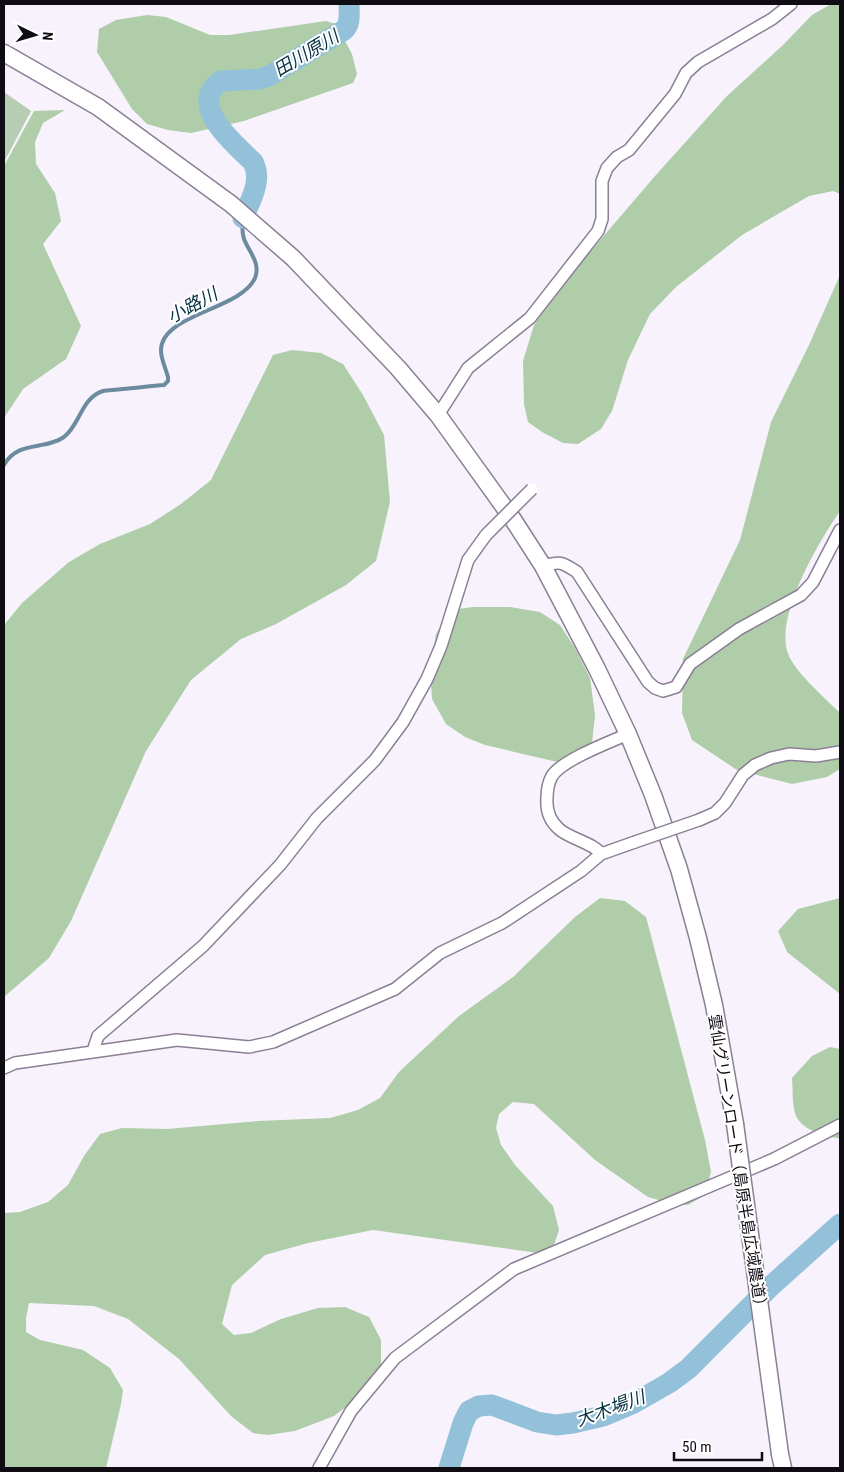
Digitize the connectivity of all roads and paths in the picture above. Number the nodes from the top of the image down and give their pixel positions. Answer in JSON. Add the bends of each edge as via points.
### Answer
{"nodes":[{"id":1,"x":790,"y":4,"type":"edge"},
{"id":2,"x":4,"y":53,"type":"edge"},
{"id":3,"x":438,"y":415,"type":"junction"},
{"id":4,"x":532,"y":489,"type":"dead end"},
{"id":5,"x":840,"y":530,"type":"edge"},
{"id":6,"x":543,"y":566,"type":"junction"},
{"id":7,"x":628,"y":734,"type":"junction"},
{"id":8,"x":840,"y":752,"type":"edge"},
{"id":9,"x":600,"y":854,"type":"junction"},
{"id":10,"x":93,"y":1051,"type":"junction"},
{"id":11,"x":4,"y":1068,"type":"edge"},
{"id":12,"x":840,"y":1124,"type":"edge"},
{"id":13,"x":782,"y":1461,"type":"edge"},
{"id":14,"x":319,"y":1468,"type":"edge"}],
"edges":[{"from":1,"to":3,"type":"street","via":[[772,20],[698,62],[686,73],[675,94],[629,150],[607,168],[602,181],[602,219],[598,231],[530,318],[468,368]]},
{"from":2,"to":3,"type":"street","name":"雲仙グリーンロード（島原半島広域農道）","via":[[98,107],[231,204],[293,258],[398,368]]},
{"from":3,"to":6,"type":"street","name":"雲仙グリーンロード（島原半島広域農道）"},
{"from":4,"to":10,"type":"street","bridge":true,"via":[[486,535],[468,560],[427,679],[403,722],[375,760],[317,818],[280,865],[203,946],[98,1036]]},
{"from":5,"to":6,"type":"street","via":[[813,582],[801,595],[739,629],[690,664],[676,687],[663,691],[648,682],[577,572],[556,562]]},
{"from":6,"to":7,"type":"street","name":"雲仙グリーンロード（島原半島広域農道）","via":[[598,669]]},
{"from":7,"to":9,"type":"street","via":[[562,766],[552,776],[547,788],[549,816],[557,828],[569,837],[598,849]]},
{"from":7,"to":13,"type":"street","name":"雲仙グリーンロード（島原半島広域農道）","bridge":true,"via":[[679,869],[714,1005],[735,1124]]},
{"from":8,"to":9,"type":"street","bridge":true,"via":[[771,758],[743,775],[725,803],[714,813]]},
{"from":9,"to":10,"type":"street","via":[[581,872],[502,923],[440,954],[395,989],[273,1042],[249,1047],[176,1040]]},
{"from":10,"to":11,"type":"street","via":[[15,1063]]},
{"from":12,"to":14,"type":"street","via":[[774,1159],[514,1269],[395,1358],[351,1411]]}]}
